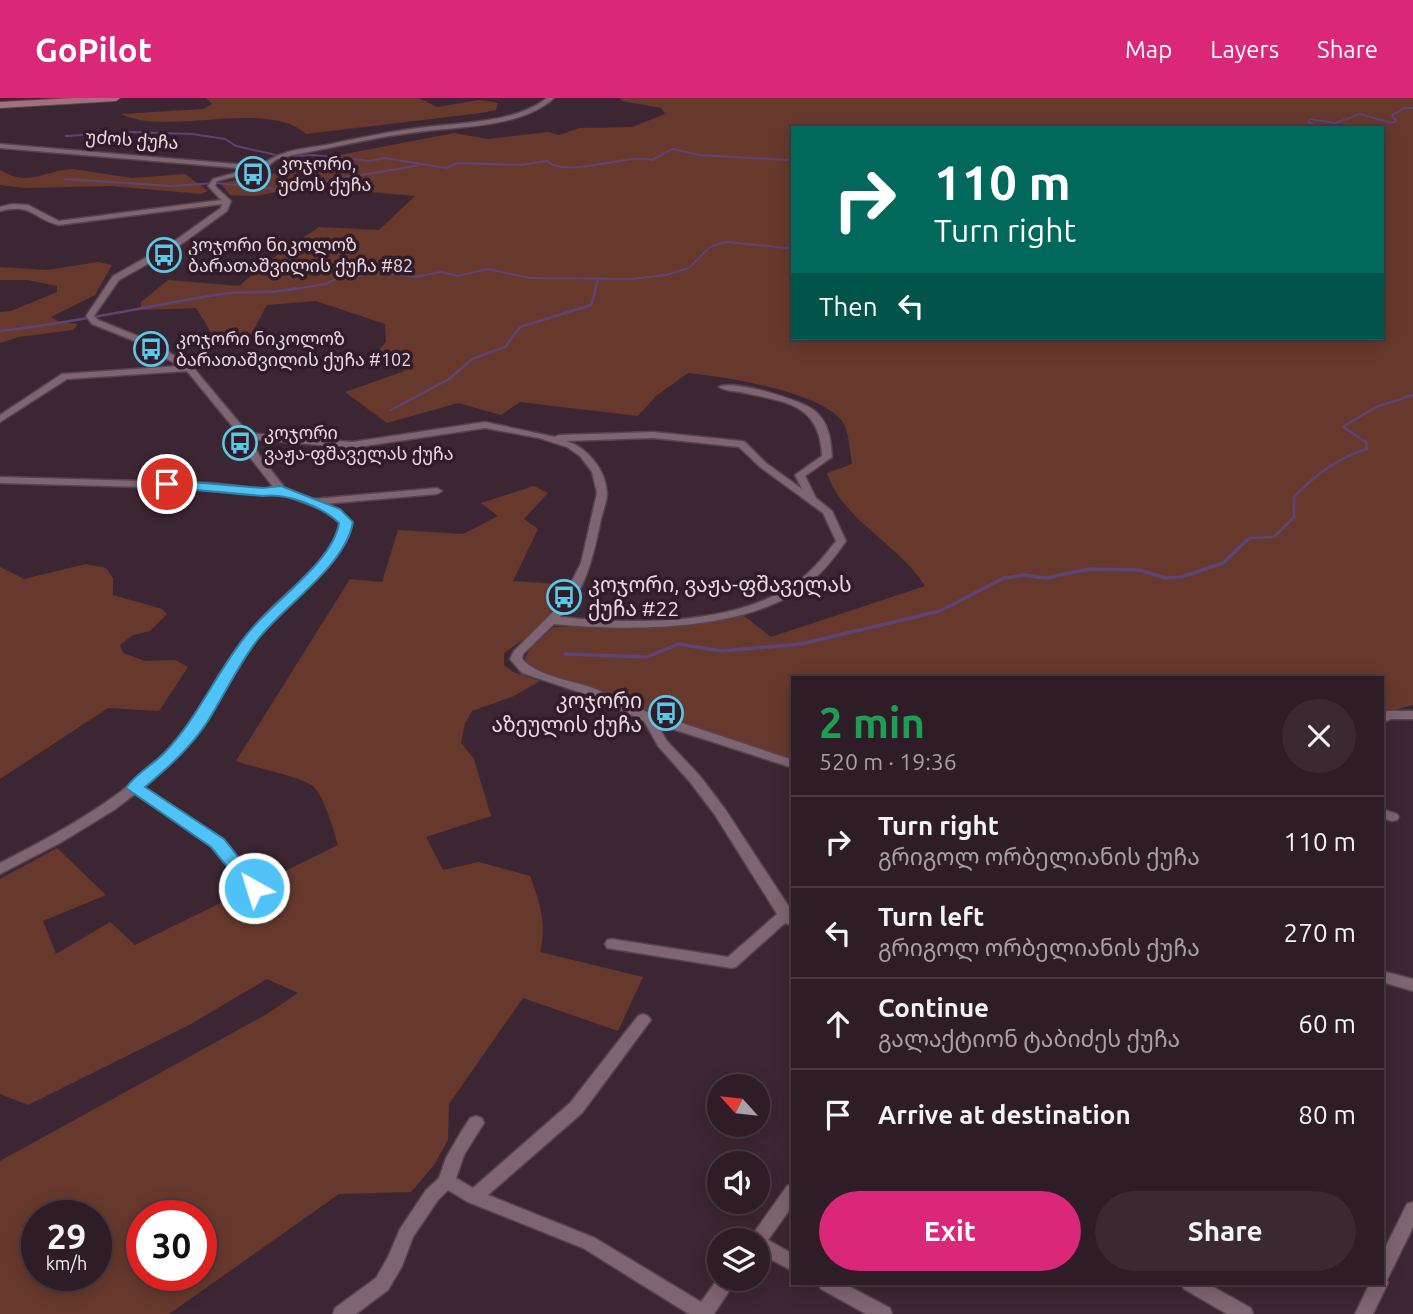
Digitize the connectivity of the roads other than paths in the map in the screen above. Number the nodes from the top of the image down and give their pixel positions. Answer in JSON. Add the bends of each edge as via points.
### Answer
{"nodes":[{"id":1,"x":116,"y":98,"type":"edge"},
{"id":2,"x":551,"y":98,"type":"edge"},
{"id":3,"x":0,"y":105,"type":"edge"},
{"id":4,"x":0,"y":146,"type":"edge"},
{"id":5,"x":262,"y":168,"type":"junction"},
{"id":6,"x":227,"y":201,"type":"junction"},
{"id":7,"x":0,"y":209,"type":"edge"},
{"id":8,"x":189,"y":368,"type":"junction"},
{"id":9,"x":724,"y":387,"type":"dead end"},
{"id":10,"x":0,"y":419,"type":"edge"},
{"id":11,"x":525,"y":432,"type":"junction"},
{"id":12,"x":245,"y":436,"type":"junction"},
{"id":13,"x":0,"y":480,"type":"edge"},
{"id":14,"x":281,"y":490,"type":"junction"},
{"id":15,"x":437,"y":491,"type":"dead end"},
{"id":16,"x":814,"y":500,"type":"junction"},
{"id":17,"x":310,"y":502,"type":"junction"},
{"id":18,"x":552,"y":620,"type":"junction"},
{"id":19,"x":1413,"y":715,"type":"edge"},
{"id":20,"x":1384,"y":718,"type":"edge"},
{"id":21,"x":649,"y":719,"type":"junction"},
{"id":22,"x":791,"y":763,"type":"edge"},
{"id":23,"x":134,"y":788,"type":"junction"},
{"id":24,"x":0,"y":869,"type":"edge"},
{"id":25,"x":254,"y":888,"type":"dead end"},
{"id":26,"x":789,"y":918,"type":"edge"},
{"id":27,"x":612,"y":944,"type":"dead end"},
{"id":28,"x":1384,"y":977,"type":"edge"},
{"id":29,"x":1413,"y":985,"type":"edge"},
{"id":30,"x":643,"y":1020,"type":"dead end"},
{"id":31,"x":476,"y":1123,"type":"dead end"},
{"id":32,"x":447,"y":1181,"type":"junction"},
{"id":33,"x":791,"y":1194,"type":"edge"},
{"id":34,"x":474,"y":1197,"type":"junction"},
{"id":35,"x":1413,"y":1209,"type":"edge"},
{"id":36,"x":767,"y":1228,"type":"edge"},
{"id":37,"x":770,"y":1250,"type":"edge"},
{"id":38,"x":791,"y":1262,"type":"edge"},
{"id":39,"x":1384,"y":1270,"type":"edge"},
{"id":40,"x":831,"y":1285,"type":"edge"},
{"id":41,"x":1193,"y":1285,"type":"edge"},
{"id":42,"x":1378,"y":1285,"type":"edge"},
{"id":43,"x":719,"y":1291,"type":"edge"},
{"id":44,"x":342,"y":1314,"type":"edge"},
{"id":45,"x":703,"y":1314,"type":"edge"},
{"id":46,"x":883,"y":1314,"type":"edge"},
{"id":47,"x":1244,"y":1314,"type":"edge"},
{"id":48,"x":1364,"y":1314,"type":"edge"}],
"edges":[{"from":1,"to":3,"type":"main road"},
{"from":2,"to":5,"type":"street","via":[[533,110],[500,119],[292,153]]},
{"from":4,"to":5,"type":"street","name":"უძოს ქუჩა"},
{"from":5,"to":6,"type":"street","via":[[213,183]]},
{"from":6,"to":7,"type":"street","via":[[59,223],[30,207]]},
{"from":6,"to":8,"type":"street","via":[[204,225],[116,278],[92,319]]},
{"from":8,"to":10,"type":"street","via":[[65,376]]},
{"from":8,"to":12,"type":"street"},
{"from":9,"to":16,"type":"street","via":[[788,400],[820,419],[827,457],[800,475]]},
{"from":11,"to":12,"type":"street","via":[[474,426],[334,445]]},
{"from":11,"to":16,"type":"street","via":[[569,439],[653,435],[742,444],[763,465]]},
{"from":11,"to":18,"type":"street","via":[[570,445],[583,454],[600,483],[586,563],[576,587]]},
{"from":12,"to":14,"type":"street","via":[[254,456]]},
{"from":13,"to":14,"type":"street"},
{"from":14,"to":17,"type":"street"},
{"from":15,"to":17,"type":"street"},
{"from":16,"to":18,"type":"street","via":[[827,511],[841,541],[824,565],[780,597],[751,609],[704,618],[586,624]]},
{"from":17,"to":23,"type":"street","via":[[336,512],[346,522],[344,535],[253,636],[200,721],[171,756]]},
{"from":18,"to":21,"type":"street","via":[[518,653],[519,664]]},
{"from":19,"to":20,"type":"street"},
{"from":21,"to":22,"type":"street"},
{"from":21,"to":26,"type":"street","via":[[653,732],[695,778],[750,853]]},
{"from":23,"to":24,"type":"street","via":[[60,839]]},
{"from":23,"to":25,"type":"street","via":[[218,843]]},
{"from":26,"to":27,"type":"street","via":[[731,963]]},
{"from":28,"to":29,"type":"street"},
{"from":30,"to":34,"type":"street","via":[[576,1108]]},
{"from":31,"to":32,"type":"street","via":[[460,1144]]},
{"from":32,"to":34,"type":"street"},
{"from":32,"to":44,"type":"street","via":[[406,1234],[382,1284]]},
{"from":33,"to":36,"type":"street"},
{"from":34,"to":45,"type":"street","via":[[589,1243]]},
{"from":35,"to":39,"type":"street"},
{"from":37,"to":38,"type":"street"},
{"from":40,"to":46,"type":"street"},
{"from":41,"to":47,"type":"street"},
{"from":42,"to":48,"type":"street"},
{"from":43,"to":45,"type":"street"}]}
